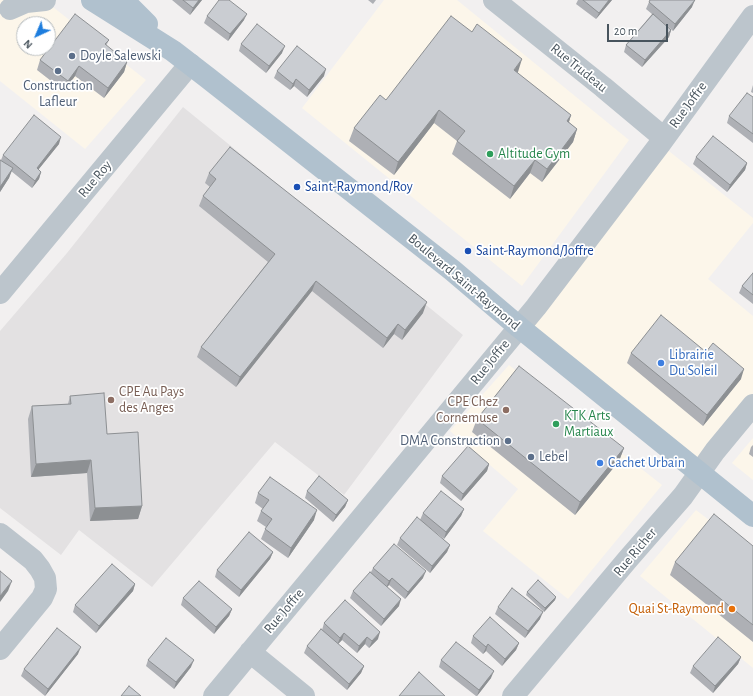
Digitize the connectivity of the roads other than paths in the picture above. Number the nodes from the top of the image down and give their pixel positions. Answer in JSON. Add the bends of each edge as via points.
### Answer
{"nodes":[{"id":1,"x":92,"y":0,"type":"edge"},
{"id":2,"x":123,"y":0,"type":"edge"},
{"id":3,"x":494,"y":0,"type":"edge"},
{"id":4,"x":753,"y":16,"type":"edge"},
{"id":5,"x":173,"y":51,"type":"junction"},
{"id":6,"x":190,"y":64,"type":"junction"},
{"id":7,"x":664,"y":138,"type":"junction"},
{"id":8,"x":0,"y":293,"type":"edge"},
{"id":9,"x":518,"y":327,"type":"junction"},
{"id":10,"x":753,"y":406,"type":"edge"},
{"id":11,"x":699,"y":473,"type":"junction"},
{"id":12,"x":753,"y":516,"type":"edge"},
{"id":13,"x":0,"y":534,"type":"edge"},
{"id":14,"x":0,"y":649,"type":"edge"},
{"id":15,"x":250,"y":652,"type":"junction"},
{"id":16,"x":214,"y":696,"type":"edge"},
{"id":17,"x":304,"y":696,"type":"edge"},
{"id":18,"x":513,"y":696,"type":"edge"}],
"edges":[{"from":1,"to":5,"type":"main road","name":"Boulevard Saint-Raymond"},
{"from":2,"to":5,"type":"main road","name":"Boulevard Saint-Raymond"},
{"from":3,"to":7,"type":"street","name":"Rue Trudeau"},
{"from":4,"to":7,"type":"street","name":"Rue Joffre"},
{"from":5,"to":6,"type":"main road","name":"Boulevard Saint-Raymond"},
{"from":6,"to":8,"type":"street","name":"Rue Roy"},
{"from":6,"to":9,"type":"main road","name":"Boulevard Saint-Raymond","via":[[452,270]]},
{"from":7,"to":9,"type":"street","name":"Rue Joffre","via":[[536,307]]},
{"from":9,"to":11,"type":"main road","name":"Boulevard Saint-Raymond"},
{"from":9,"to":15,"type":"street","name":"Rue Joffre"},
{"from":10,"to":11,"type":"street","name":"Rue Richer"},
{"from":11,"to":12,"type":"main road","name":"Boulevard Saint-Raymond"},
{"from":11,"to":18,"type":"street","name":"Rue Richer","via":[[683,496]]},
{"from":13,"to":14,"type":"street","via":[[33,560],[45,578],[46,589],[42,598]]},
{"from":15,"to":16,"type":"street","name":"Rue Joffre"},
{"from":15,"to":17,"type":"street"}]}
